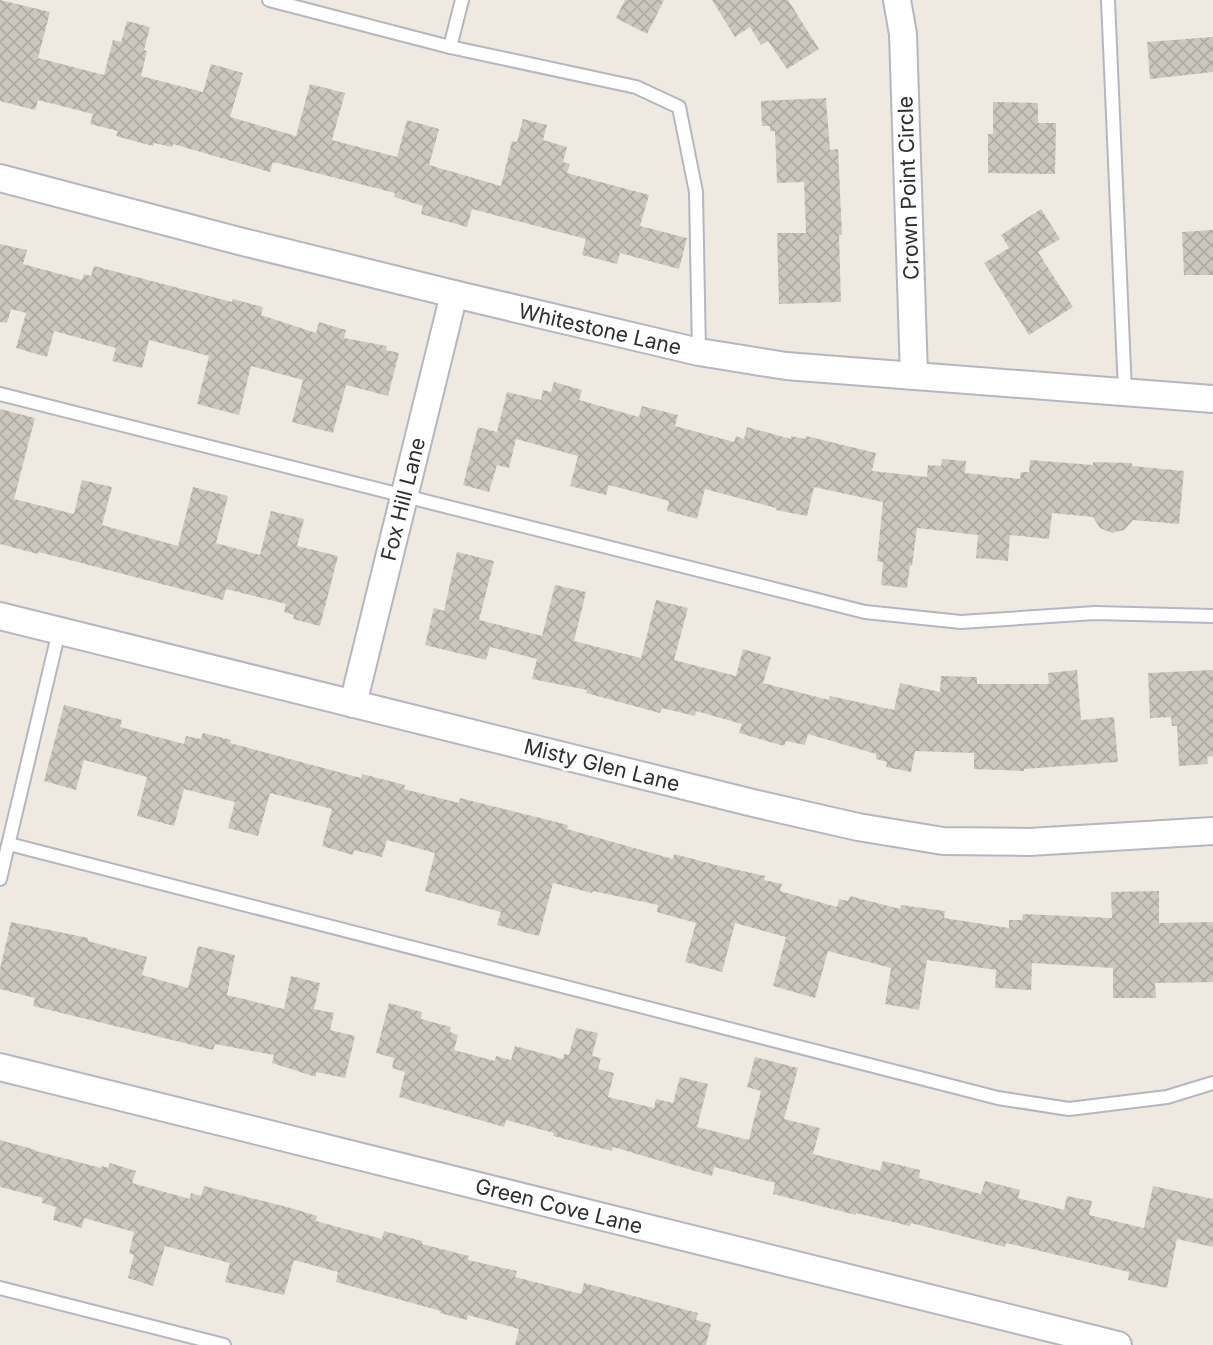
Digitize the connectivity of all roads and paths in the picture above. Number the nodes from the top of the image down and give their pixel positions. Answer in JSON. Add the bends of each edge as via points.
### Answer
{"nodes":[{"id":1,"x":269,"y":0,"type":"edge"},
{"id":2,"x":462,"y":0,"type":"edge"},
{"id":3,"x":897,"y":0,"type":"edge"},
{"id":4,"x":1108,"y":0,"type":"edge"},
{"id":5,"x":450,"y":47,"type":"junction"},
{"id":6,"x":0,"y":178,"type":"edge"},
{"id":7,"x":454,"y":294,"type":"junction"},
{"id":8,"x":699,"y":352,"type":"junction"},
{"id":9,"x":914,"y":376,"type":"junction"},
{"id":10,"x":1125,"y":393,"type":"junction"},
{"id":11,"x":0,"y":394,"type":"edge"},
{"id":12,"x":1213,"y":399,"type":"edge"},
{"id":13,"x":403,"y":497,"type":"junction"},
{"id":14,"x":1213,"y":615,"type":"edge"},
{"id":15,"x":0,"y":616,"type":"edge"},
{"id":16,"x":60,"y":631,"type":"junction"},
{"id":17,"x":353,"y":704,"type":"junction"},
{"id":18,"x":1213,"y":831,"type":"edge"},
{"id":19,"x":9,"y":844,"type":"junction"},
{"id":20,"x":0,"y":879,"type":"edge"},
{"id":21,"x":0,"y":1067,"type":"edge"},
{"id":22,"x":1213,"y":1083,"type":"edge"},
{"id":23,"x":0,"y":1288,"type":"edge"},
{"id":24,"x":224,"y":1345,"type":"edge"},
{"id":25,"x":1118,"y":1345,"type":"edge"}],
"edges":[{"from":1,"to":5,"type":"lane"},
{"from":2,"to":5,"type":"lane"},
{"from":3,"to":9,"type":"street","name":"Crown Point Circle","via":[[903,34]]},
{"from":4,"to":10,"type":"lane"},
{"from":5,"to":8,"type":"lane","via":[[636,87],[679,107],[696,192]]},
{"from":6,"to":7,"type":"street","name":"Whitestone Lane"},
{"from":7,"to":8,"type":"street","name":"Whitestone Lane"},
{"from":7,"to":13,"type":"street","name":"Fox Hill Lane"},
{"from":8,"to":9,"type":"street","name":"Whitestone Lane","via":[[786,366]]},
{"from":9,"to":10,"type":"street","name":"Whitestone Lane"},
{"from":10,"to":12,"type":"street","name":"Whitestone Lane"},
{"from":11,"to":13,"type":"lane"},
{"from":13,"to":14,"type":"lane","via":[[865,612],[961,622],[1095,614]]},
{"from":13,"to":17,"type":"street","name":"Fox Hill Lane"},
{"from":15,"to":16,"type":"street","name":"Misty Glen Lane"},
{"from":16,"to":17,"type":"street","name":"Misty Glen Lane"},
{"from":16,"to":19,"type":"lane"},
{"from":17,"to":18,"type":"street","name":"Misty Glen Lane","via":[[754,803],[943,841],[1029,842]]},
{"from":19,"to":20,"type":"lane"},
{"from":19,"to":22,"type":"lane","via":[[998,1098],[1069,1110],[1167,1097]]},
{"from":21,"to":25,"type":"street","name":"Green Cove Lane"},
{"from":23,"to":24,"type":"lane"}]}
